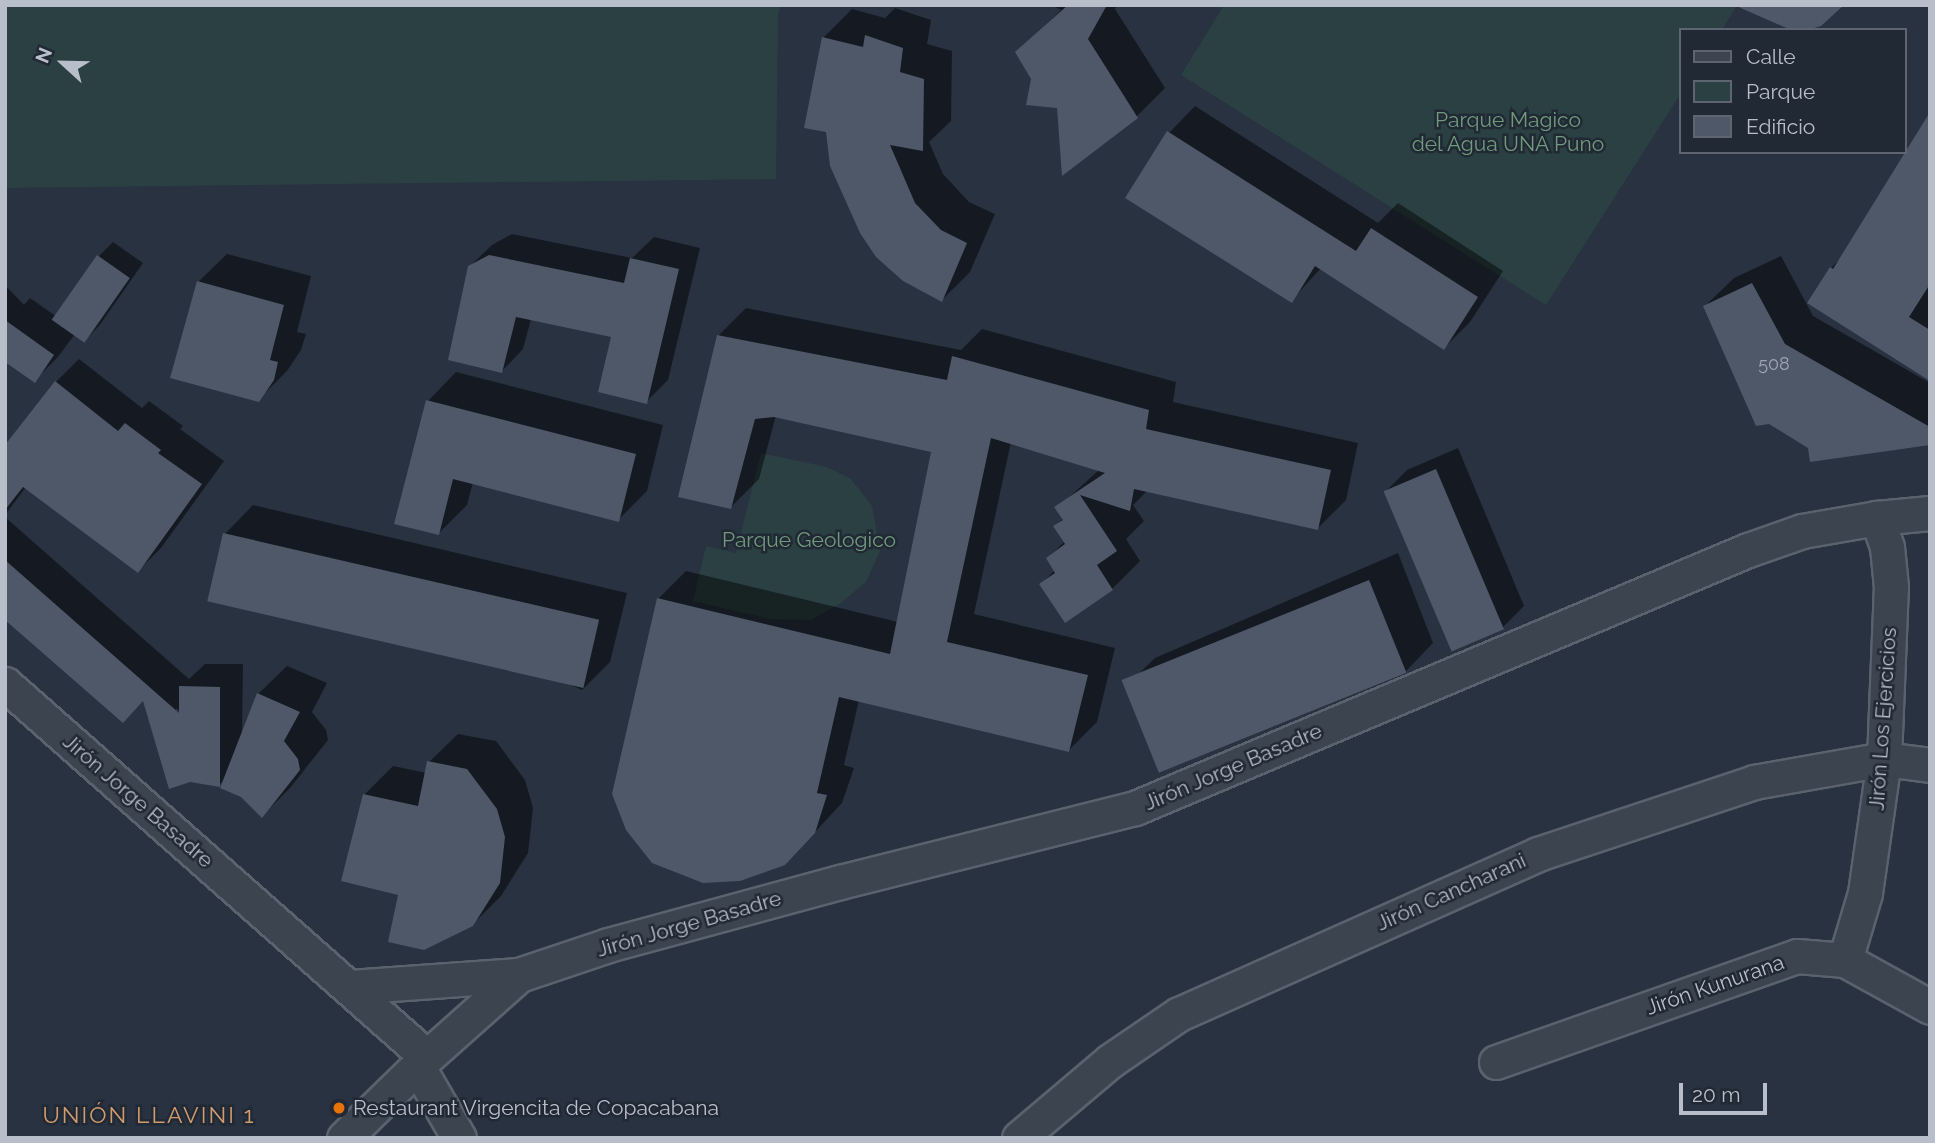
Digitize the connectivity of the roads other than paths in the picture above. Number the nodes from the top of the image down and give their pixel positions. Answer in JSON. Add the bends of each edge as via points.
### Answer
{"nodes":[{"id":1,"x":1930,"y":513,"type":"edge"},
{"id":2,"x":1877,"y":518,"type":"junction"},
{"id":3,"x":5,"y":684,"type":"edge"},
{"id":4,"x":1884,"y":759,"type":"junction"},
{"id":5,"x":1930,"y":765,"type":"edge"},
{"id":6,"x":1845,"y":961,"type":"junction"},
{"id":7,"x":519,"y":975,"type":"junction"},
{"id":8,"x":350,"y":986,"type":"junction"},
{"id":9,"x":1930,"y":1007,"type":"edge"},
{"id":10,"x":422,"y":1062,"type":"junction"},
{"id":11,"x":1496,"y":1062,"type":"dead end"},
{"id":12,"x":344,"y":1138,"type":"edge"},
{"id":13,"x":459,"y":1138,"type":"edge"},
{"id":14,"x":1019,"y":1138,"type":"edge"}],
"edges":[{"from":1,"to":2,"type":"street","name":"Jirón Jorge Basadre"},
{"from":2,"to":4,"type":"street","name":"Jirón Los Ejercicios","via":[[1887,547],[1891,587]]},
{"from":2,"to":7,"type":"street","name":"Jirón Jorge Basadre","via":[[1802,531],[1748,550],[1135,808],[608,945]]},
{"from":3,"to":8,"type":"street","name":"Jirón Jorge Basadre"},
{"from":4,"to":5,"type":"street","name":"Jirón Cancharani"},
{"from":4,"to":6,"type":"street","name":"Jirón Los Ejercicios","via":[[1865,893]]},
{"from":4,"to":14,"type":"street","name":"Jirón Cancharani","via":[[1754,782],[1538,854],[1179,1014],[1110,1061]]},
{"from":6,"to":9,"type":"street","name":"Jirón Kunurana"},
{"from":6,"to":11,"type":"street","name":"Jirón Kunurana","via":[[1797,956]]},
{"from":7,"to":8,"type":"street"},
{"from":7,"to":10,"type":"street"},
{"from":8,"to":10,"type":"street","name":"Jirón Jorge Basadre"},
{"from":10,"to":12,"type":"street"},
{"from":10,"to":13,"type":"street","name":"Jirón Jorge Basadre"}]}
